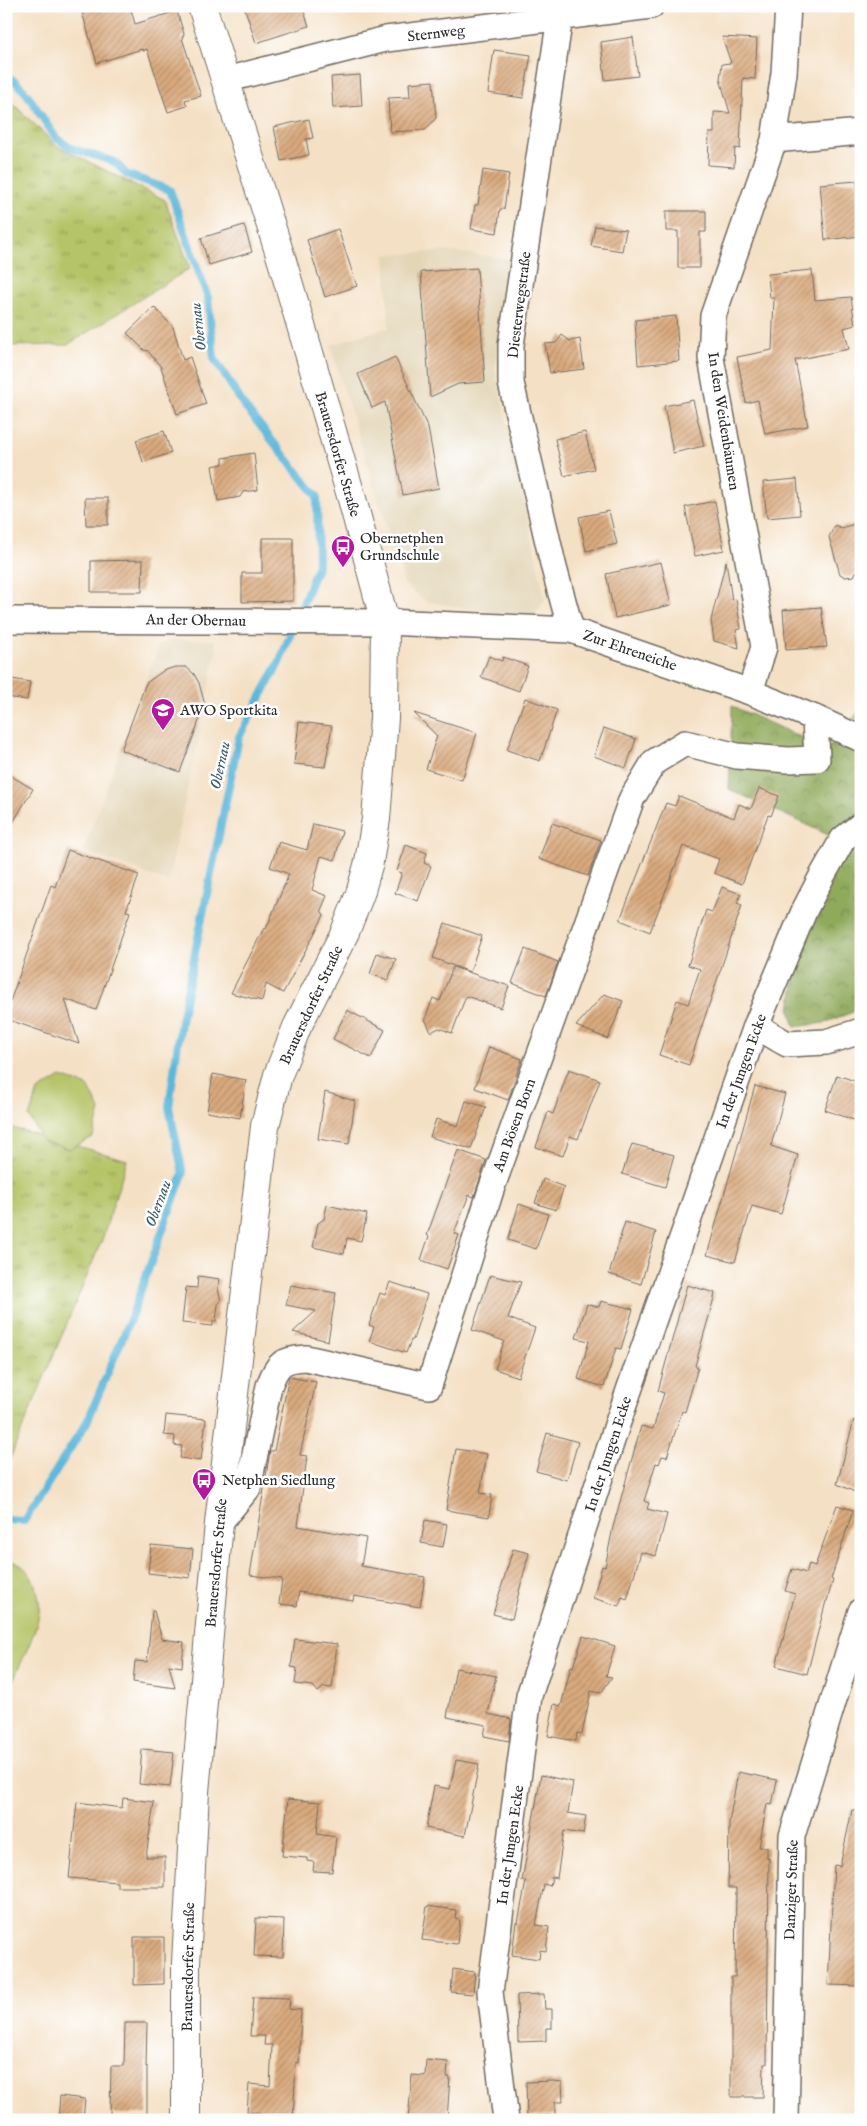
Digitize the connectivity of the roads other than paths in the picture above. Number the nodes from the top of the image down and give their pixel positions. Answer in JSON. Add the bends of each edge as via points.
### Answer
{"nodes":[{"id":1,"x":202,"y":6,"type":"edge"},
{"id":2,"x":651,"y":6,"type":"edge"},
{"id":3,"x":788,"y":6,"type":"edge"},
{"id":4,"x":559,"y":12,"type":"edge"},
{"id":5,"x":225,"y":80,"type":"junction"},
{"id":6,"x":861,"y":132,"type":"edge"},
{"id":7,"x":774,"y":140,"type":"junction"},
{"id":8,"x":6,"y":620,"type":"edge"},
{"id":9,"x":385,"y":622,"type":"junction"},
{"id":10,"x":571,"y":630,"type":"junction"},
{"id":11,"x":750,"y":692,"type":"junction"},
{"id":12,"x":815,"y":718,"type":"junction"},
{"id":13,"x":861,"y":739,"type":"edge"},
{"id":14,"x":861,"y":825,"type":"edge"},
{"id":15,"x":756,"y":1026,"type":"junction"},
{"id":16,"x":861,"y":1031,"type":"edge"},
{"id":17,"x":219,"y":1523,"type":"junction"},
{"id":18,"x":861,"y":1611,"type":"edge"},
{"id":19,"x":186,"y":2120,"type":"edge"},
{"id":20,"x":506,"y":2120,"type":"edge"},
{"id":21,"x":786,"y":2120,"type":"edge"}],
"edges":[{"from":1,"to":5,"type":"street","name":"Brauersdorfer Straße"},
{"from":2,"to":4,"type":"street","name":"Sternweg"},
{"from":3,"to":7,"type":"street","name":"In den Weidenbäumen","via":[[784,73]]},
{"from":4,"to":5,"type":"street","name":"Sternweg","via":[[386,39]]},
{"from":4,"to":10,"type":"street","name":"Diesterwegstraße","via":[[511,345],[511,383]]},
{"from":5,"to":9,"type":"street","name":"Brauersdorfer Straße","via":[[352,499]]},
{"from":6,"to":7,"type":"street"},
{"from":7,"to":11,"type":"street","name":"In den Weidenbäumen","via":[[713,316],[711,358],[764,647]]},
{"from":8,"to":9,"type":"street","name":"An der Obernau"},
{"from":9,"to":10,"type":"street","name":"Zur Ehreneiche"},
{"from":9,"to":17,"type":"street","name":"Brauersdorfer Straße","via":[[384,718],[376,819],[369,862],[346,932],[278,1074],[265,1126]]},
{"from":10,"to":11,"type":"street","name":"Zur Ehreneiche"},
{"from":11,"to":12,"type":"street","name":"Zur Ehreneiche"},
{"from":12,"to":13,"type":"street","name":"Zur Ehreneiche"},
{"from":12,"to":17,"type":"street","name":"Am Bösen Born","via":[[817,759],[737,756],[684,743],[654,762],[632,798],[615,845],[491,1190],[429,1386],[306,1358],[282,1362],[269,1386],[248,1488]]},
{"from":14,"to":15,"type":"street","name":"In der Jungen Ecke","via":[[842,839],[822,876]]},
{"from":15,"to":16,"type":"street","via":[[787,1044],[826,1042]]},
{"from":15,"to":20,"type":"street","name":"In der Jungen Ecke","via":[[618,1422],[529,1696],[490,1992]]},
{"from":17,"to":19,"type":"street","name":"Brauersdorfer Straße","via":[[195,1792],[186,1963]]},
{"from":18,"to":21,"type":"street","name":"Danziger Straße","via":[[792,1836]]}]}
